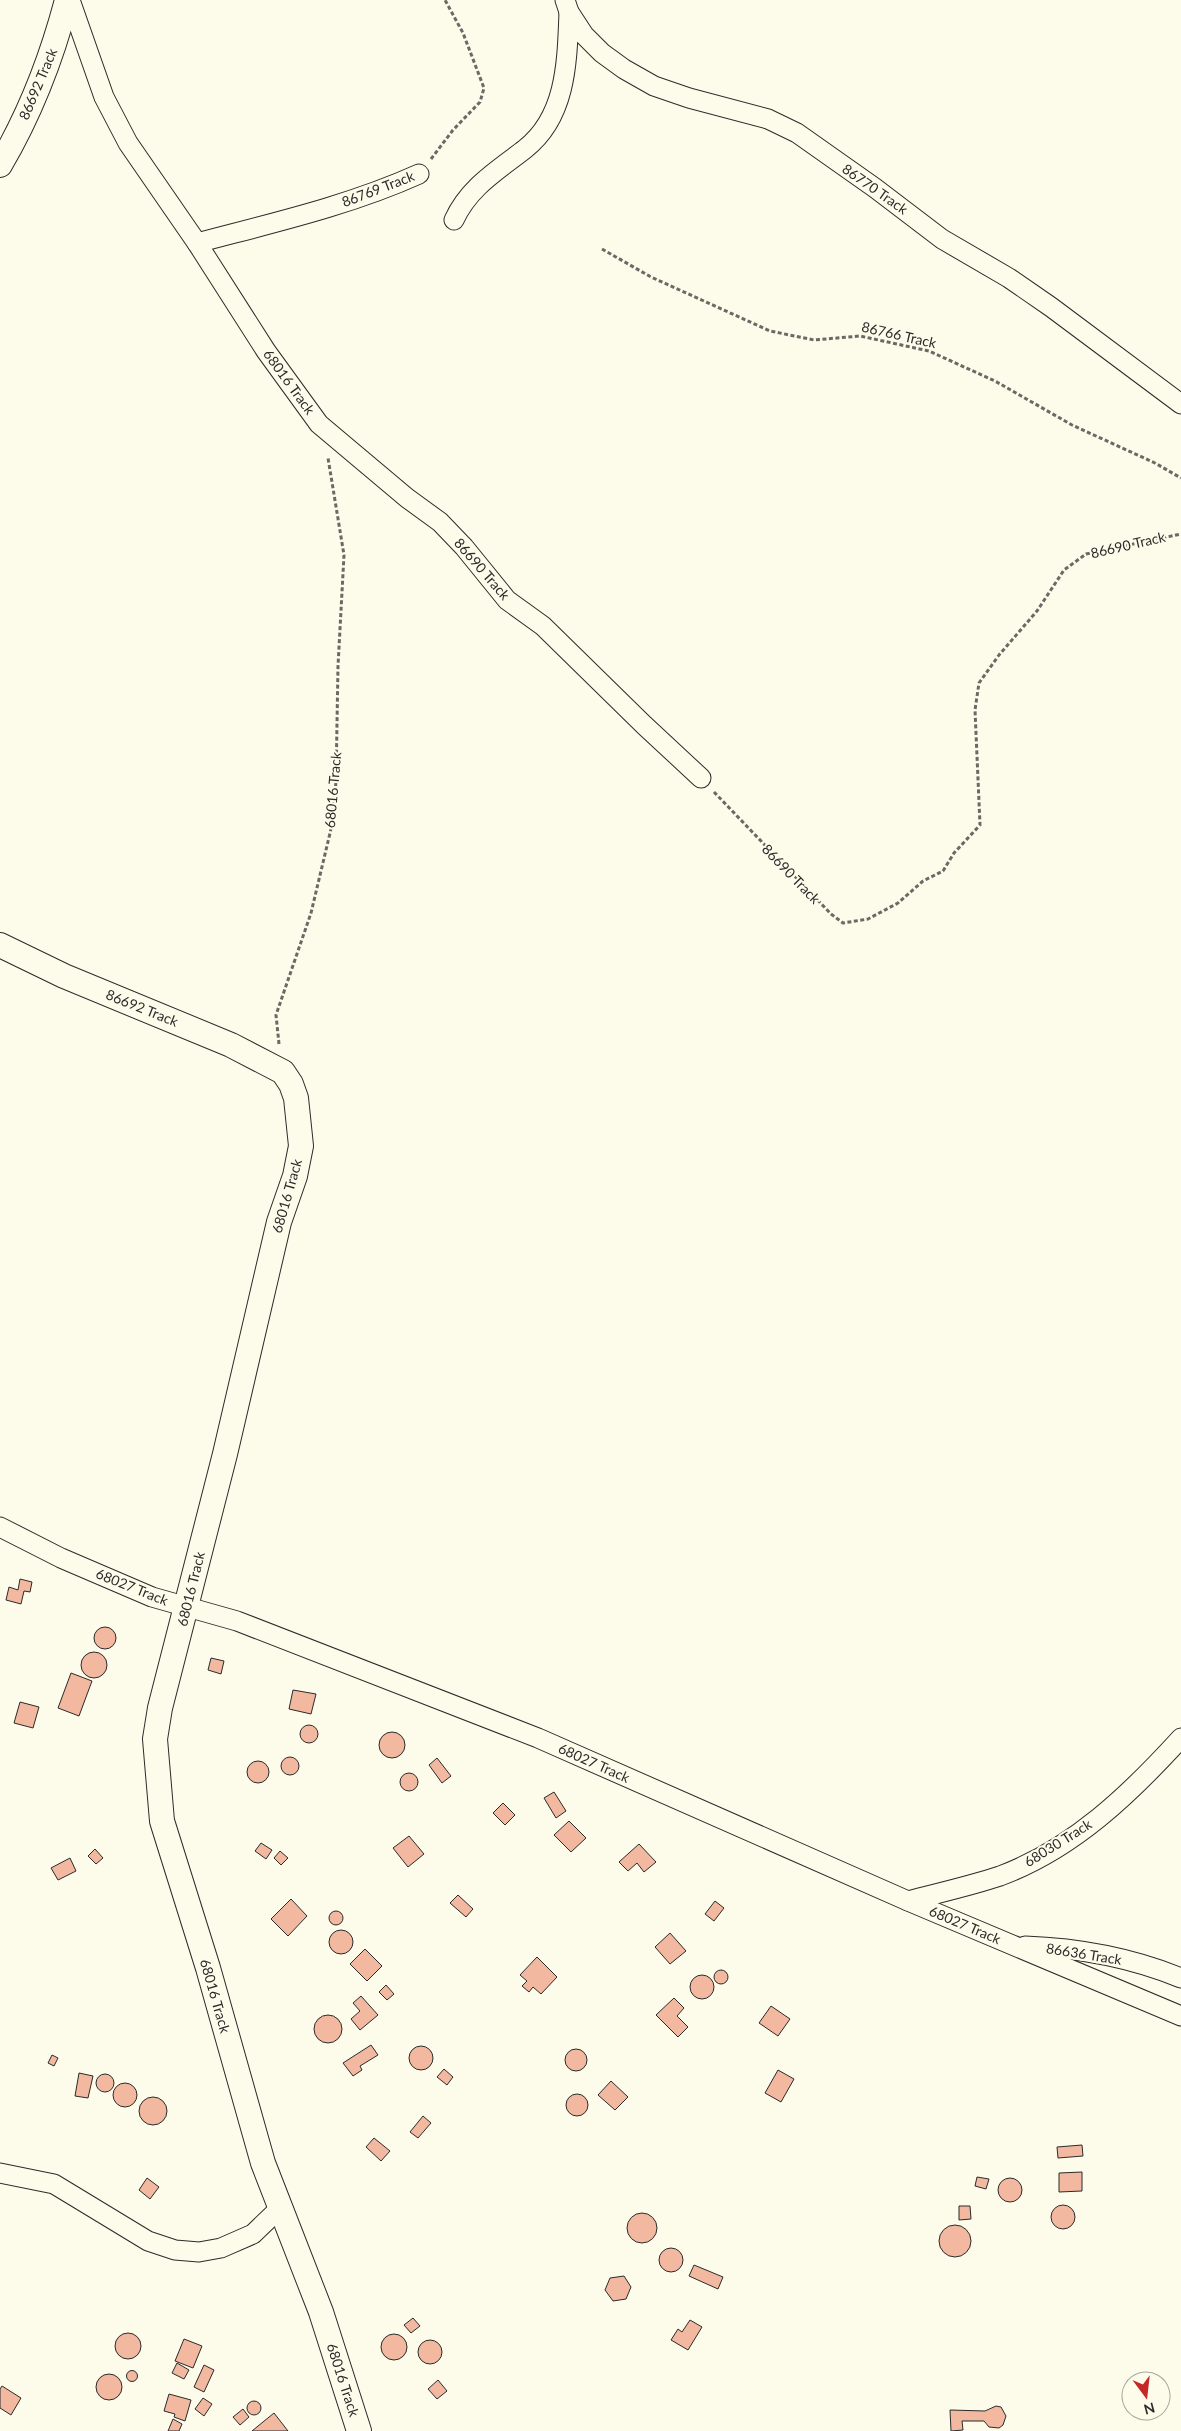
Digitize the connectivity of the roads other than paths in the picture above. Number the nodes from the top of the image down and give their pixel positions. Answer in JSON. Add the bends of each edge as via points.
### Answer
{"nodes":[{"id":1,"x":68,"y":0,"type":"edge"},
{"id":2,"x":567,"y":6,"type":"edge"},
{"id":3,"x":0,"y":165,"type":"edge"},
{"id":4,"x":419,"y":174,"type":"road end"},
{"id":5,"x":454,"y":220,"type":"dead end"},
{"id":6,"x":197,"y":244,"type":"junction"},
{"id":7,"x":1181,"y":404,"type":"edge"},
{"id":8,"x":319,"y":424,"type":"joint"},
{"id":9,"x":702,"y":778,"type":"road end"},
{"id":10,"x":0,"y":945,"type":"edge"},
{"id":11,"x":283,"y":1072,"type":"joint"},
{"id":12,"x":0,"y":1527,"type":"edge"},
{"id":13,"x":187,"y":1608,"type":"junction"},
{"id":14,"x":1181,"y":1738,"type":"edge"},
{"id":15,"x":908,"y":1901,"type":"junction"},
{"id":16,"x":1014,"y":1946,"type":"junction"},
{"id":17,"x":1181,"y":1978,"type":"edge"},
{"id":18,"x":1181,"y":2016,"type":"edge"},
{"id":19,"x":0,"y":2173,"type":"edge"},
{"id":20,"x":280,"y":2208,"type":"junction"},
{"id":21,"x":359,"y":2431,"type":"edge"}],
"edges":[{"from":1,"to":3,"type":"street","name":"86692 Track","via":[[57,39]]},
{"from":1,"to":6,"type":"street","name":"68016 Track","via":[[116,121]]},
{"from":2,"to":5,"type":"street","via":[[568,56],[563,85],[545,129],[527,148],[493,171],[460,206]]},
{"from":2,"to":7,"type":"street","name":"86770 Track","via":[[584,34],[602,54],[624,69],[654,86],[768,120],[797,133],[942,239],[1051,306]]},
{"from":4,"to":6,"type":"street","name":"86769 Track","via":[[352,201]]},
{"from":6,"to":8,"type":"street","name":"68016 Track","via":[[266,351]]},
{"from":8,"to":9,"type":"street","name":"86690 Track","via":[[440,522],[507,600],[543,626]]},
{"from":10,"to":11,"type":"street","name":"86692 Track","via":[[64,976],[231,1045]]},
{"from":11,"to":13,"type":"street","name":"68016 Track","via":[[296,1098],[301,1146],[275,1239]]},
{"from":12,"to":13,"type":"street","name":"68027 Track","via":[[61,1558],[152,1597]]},
{"from":13,"to":15,"type":"street","name":"68027 Track","via":[[236,1621],[538,1738]]},
{"from":13,"to":20,"type":"street","name":"68016 Track","via":[[155,1739],[161,1814],[262,2163]]},
{"from":14,"to":15,"type":"street","name":"68030 Track","via":[[1115,1806],[1036,1860],[1000,1876]]},
{"from":15,"to":16,"type":"street","name":"68027 Track"},
{"from":16,"to":17,"type":"street","name":"86636 Track","via":[[1061,1947],[1110,1954]]},
{"from":16,"to":18,"type":"street","name":"68027 Track"},
{"from":19,"to":20,"type":"street","via":[[54,2184],[148,2242],[175,2250],[199,2252],[221,2248],[252,2234]]},
{"from":20,"to":21,"type":"street","name":"68016 Track","via":[[321,2312]]}]}
